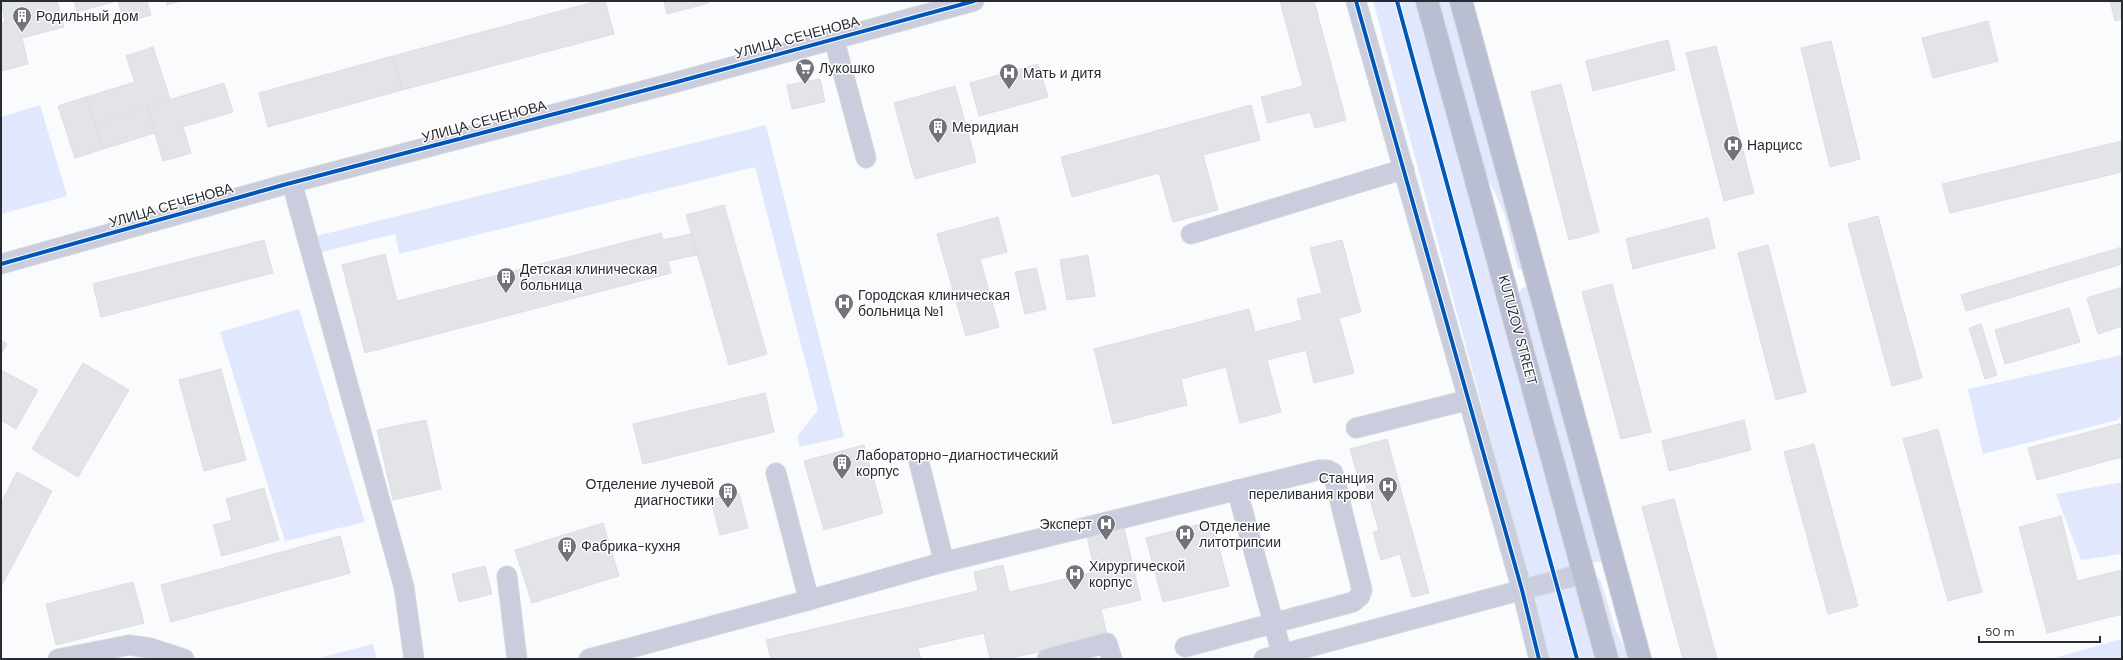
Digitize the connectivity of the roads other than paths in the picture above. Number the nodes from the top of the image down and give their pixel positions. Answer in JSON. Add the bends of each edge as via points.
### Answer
{"nodes":[{"id":1,"x":974,"y":1,"type":"edge"},
{"id":2,"x":1356,"y":1,"type":"edge"},
{"id":3,"x":1427,"y":1,"type":"edge"},
{"id":4,"x":1461,"y":1,"type":"edge"},
{"id":5,"x":834,"y":39,"type":"junction"},
{"id":6,"x":866,"y":158,"type":"dead end"},
{"id":7,"x":1404,"y":169,"type":"junction"},
{"id":8,"x":292,"y":182,"type":"junction"},
{"id":9,"x":1192,"y":234,"type":"dead end"},
{"id":10,"x":1,"y":264,"type":"edge"},
{"id":11,"x":1468,"y":400,"type":"junction"},
{"id":12,"x":1356,"y":428,"type":"dead end"},
{"id":13,"x":919,"y":462,"type":"dead end"},
{"id":14,"x":776,"y":473,"type":"dead end"},
{"id":15,"x":1237,"y":490,"type":"junction"},
{"id":16,"x":944,"y":562,"type":"junction"},
{"id":17,"x":1584,"y":573,"type":"junction"},
{"id":18,"x":507,"y":576,"type":"dead end"},
{"id":19,"x":1522,"y":590,"type":"junction"},
{"id":20,"x":809,"y":600,"type":"junction"},
{"id":21,"x":1274,"y":622,"type":"junction"},
{"id":22,"x":1185,"y":647,"type":"dead end"},
{"id":23,"x":1282,"y":654,"type":"junction"},
{"id":24,"x":58,"y":659,"type":"edge"},
{"id":25,"x":184,"y":659,"type":"edge"},
{"id":26,"x":414,"y":659,"type":"edge"},
{"id":27,"x":516,"y":659,"type":"edge"},
{"id":28,"x":588,"y":659,"type":"edge"},
{"id":29,"x":1047,"y":659,"type":"edge"},
{"id":30,"x":1112,"y":659,"type":"edge"},
{"id":31,"x":1264,"y":659,"type":"edge"},
{"id":32,"x":1539,"y":659,"type":"edge"},
{"id":33,"x":1608,"y":659,"type":"edge"},
{"id":34,"x":1640,"y":659,"type":"edge"}],
"edges":[{"from":1,"to":5,"type":"street","name":"УЛИЦА СЕЧЕНОВА"},
{"from":2,"to":7,"type":"street"},
{"from":3,"to":17,"type":"main road","name":"KUTUZOV STREET"},
{"from":4,"to":34,"type":"main road"},
{"from":5,"to":6,"type":"street"},
{"from":5,"to":8,"type":"street","name":"УЛИЦА СЕЧЕНОВА"},
{"from":7,"to":9,"type":"street"},
{"from":7,"to":11,"type":"street"},
{"from":8,"to":10,"type":"street","name":"УЛИЦА СЕЧЕНОВА"},
{"from":8,"to":26,"type":"street","via":[[404,587]]},
{"from":11,"to":12,"type":"street"},
{"from":11,"to":19,"type":"street"},
{"from":13,"to":16,"type":"street"},
{"from":14,"to":20,"type":"street"},
{"from":15,"to":16,"type":"street"},
{"from":15,"to":21,"type":"street"},
{"from":15,"to":21,"type":"street","via":[[1319,470],[1333,473],[1362,590],[1360,596],[1353,602]]},
{"from":16,"to":20,"type":"street"},
{"from":17,"to":19,"type":"street"},
{"from":17,"to":33,"type":"main road","name":"KUTUZOV STREET"},
{"from":18,"to":27,"type":"street"},
{"from":19,"to":23,"type":"street"},
{"from":19,"to":32,"type":"street"},
{"from":20,"to":28,"type":"street"},
{"from":21,"to":22,"type":"street"},
{"from":21,"to":23,"type":"street"},
{"from":23,"to":31,"type":"street"},
{"from":24,"to":25,"type":"street","via":[[129,645],[150,648]]},
{"from":29,"to":30,"type":"street","via":[[1107,642]]}]}
